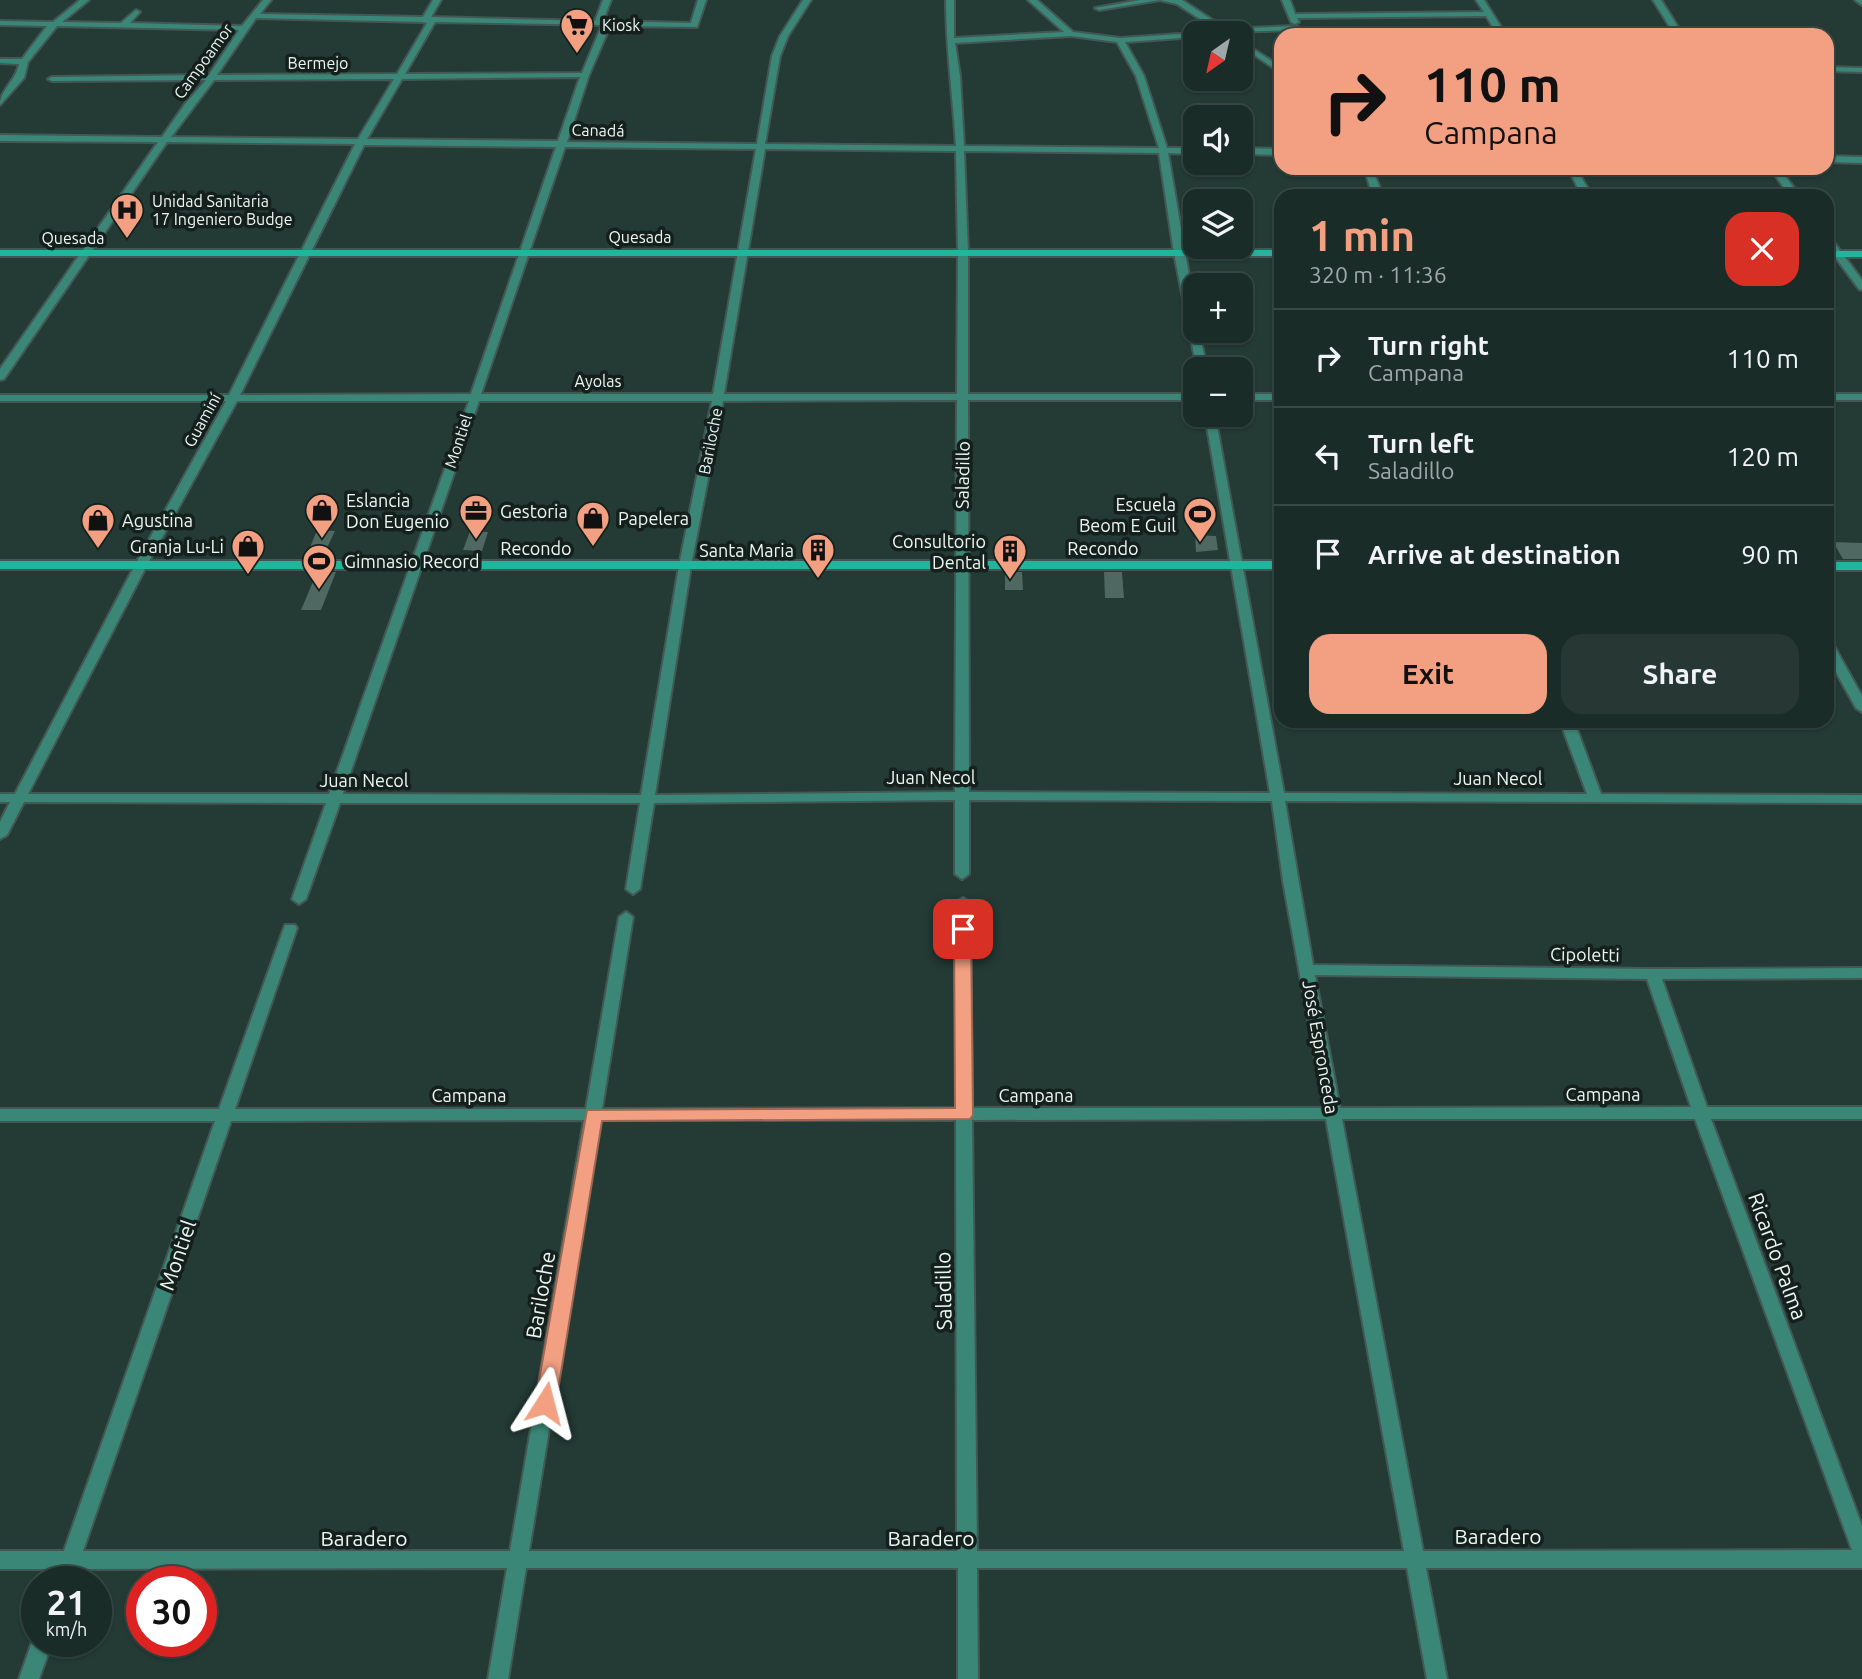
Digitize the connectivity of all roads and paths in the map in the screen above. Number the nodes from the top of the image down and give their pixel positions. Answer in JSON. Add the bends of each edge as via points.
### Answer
{"nodes":[{"id":1,"x":85,"y":0,"type":"edge"},
{"id":2,"x":267,"y":0,"type":"edge"},
{"id":3,"x":437,"y":0,"type":"edge"},
{"id":4,"x":607,"y":0,"type":"edge"},
{"id":5,"x":702,"y":0,"type":"edge"},
{"id":6,"x":807,"y":0,"type":"edge"},
{"id":7,"x":950,"y":0,"type":"edge"},
{"id":8,"x":1032,"y":0,"type":"edge"},
{"id":9,"x":1157,"y":0,"type":"edge"},
{"id":10,"x":1164,"y":0,"type":"edge"},
{"id":11,"x":1286,"y":0,"type":"edge"},
{"id":12,"x":1480,"y":0,"type":"edge"},
{"id":13,"x":1657,"y":0,"type":"edge"},
{"id":14,"x":1099,"y":8,"type":"dead end"},
{"id":15,"x":136,"y":12,"type":"dead end"},
{"id":16,"x":1490,"y":15,"type":"junction"},
{"id":17,"x":254,"y":16,"type":"junction"},
{"id":18,"x":1293,"y":16,"type":"junction"},
{"id":19,"x":428,"y":21,"type":"junction"},
{"id":20,"x":1208,"y":21,"type":"edge"},
{"id":21,"x":0,"y":23,"type":"edge"},
{"id":22,"x":603,"y":23,"type":"junction"},
{"id":23,"x":56,"y":24,"type":"junction"},
{"id":24,"x":122,"y":27,"type":"junction"},
{"id":25,"x":244,"y":28,"type":"junction"},
{"id":26,"x":1296,"y":28,"type":"edge"},
{"id":27,"x":1498,"y":28,"type":"edge"},
{"id":28,"x":1675,"y":28,"type":"edge"},
{"id":29,"x":1274,"y":29,"type":"edge"},
{"id":30,"x":1253,"y":30,"type":"edge"},
{"id":31,"x":1071,"y":34,"type":"junction"},
{"id":32,"x":1183,"y":35,"type":"edge"},
{"id":33,"x":1120,"y":40,"type":"junction"},
{"id":34,"x":952,"y":41,"type":"junction"},
{"id":35,"x":1253,"y":51,"type":"edge"},
{"id":36,"x":0,"y":61,"type":"edge"},
{"id":37,"x":24,"y":62,"type":"junction"},
{"id":38,"x":1274,"y":66,"type":"edge"},
{"id":39,"x":1834,"y":69,"type":"edge"},
{"id":40,"x":1862,"y":69,"type":"edge"},
{"id":41,"x":585,"y":75,"type":"junction"},
{"id":42,"x":399,"y":76,"type":"junction"},
{"id":43,"x":213,"y":78,"type":"junction"},
{"id":44,"x":52,"y":79,"type":"dead end"},
{"id":45,"x":0,"y":103,"type":"edge"},
{"id":46,"x":0,"y":138,"type":"edge"},
{"id":47,"x":165,"y":139,"type":"junction"},
{"id":48,"x":361,"y":142,"type":"junction"},
{"id":49,"x":561,"y":144,"type":"junction"},
{"id":50,"x":761,"y":147,"type":"junction"},
{"id":51,"x":960,"y":148,"type":"junction"},
{"id":52,"x":1163,"y":150,"type":"junction"},
{"id":53,"x":1183,"y":151,"type":"edge"},
{"id":54,"x":1253,"y":151,"type":"edge"},
{"id":55,"x":1274,"y":152,"type":"edge"},
{"id":56,"x":1834,"y":159,"type":"edge"},
{"id":57,"x":1862,"y":160,"type":"edge"},
{"id":58,"x":1834,"y":248,"type":"edge"},
{"id":59,"x":0,"y":253,"type":"edge"},
{"id":60,"x":87,"y":253,"type":"junction"},
{"id":61,"x":525,"y":253,"type":"junction"},
{"id":62,"x":741,"y":253,"type":"junction"},
{"id":63,"x":963,"y":253,"type":"junction"},
{"id":64,"x":1179,"y":253,"type":"junction"},
{"id":65,"x":1274,"y":253,"type":"edge"},
{"id":66,"x":303,"y":254,"type":"junction"},
{"id":67,"x":1834,"y":254,"type":"edge"},
{"id":68,"x":1839,"y":254,"type":"junction"},
{"id":69,"x":1862,"y":254,"type":"edge"},
{"id":70,"x":1862,"y":287,"type":"edge"},
{"id":71,"x":1200,"y":357,"type":"edge"},
{"id":72,"x":0,"y":377,"type":"edge"},
{"id":73,"x":473,"y":396,"type":"junction"},
{"id":74,"x":1183,"y":397,"type":"edge"},
{"id":75,"x":1253,"y":397,"type":"edge"},
{"id":76,"x":1274,"y":397,"type":"edge"},
{"id":77,"x":1834,"y":397,"type":"edge"},
{"id":78,"x":1862,"y":397,"type":"edge"},
{"id":79,"x":0,"y":398,"type":"edge"},
{"id":80,"x":233,"y":398,"type":"junction"},
{"id":81,"x":718,"y":398,"type":"junction"},
{"id":82,"x":963,"y":398,"type":"junction"},
{"id":83,"x":1212,"y":427,"type":"edge"},
{"id":84,"x":0,"y":565,"type":"edge"},
{"id":85,"x":141,"y":565,"type":"junction"},
{"id":86,"x":418,"y":565,"type":"junction"},
{"id":87,"x":961,"y":565,"type":"junction"},
{"id":88,"x":1274,"y":565,"type":"edge"},
{"id":89,"x":685,"y":566,"type":"junction"},
{"id":90,"x":1236,"y":566,"type":"junction"},
{"id":91,"x":1834,"y":566,"type":"edge"},
{"id":92,"x":1862,"y":566,"type":"edge"},
{"id":93,"x":1834,"y":657,"type":"edge"},
{"id":94,"x":1862,"y":708,"type":"edge"},
{"id":95,"x":1570,"y":728,"type":"edge"},
{"id":96,"x":961,"y":796,"type":"junction"},
{"id":97,"x":1278,"y":797,"type":"junction"},
{"id":98,"x":1595,"y":797,"type":"junction"},
{"id":99,"x":0,"y":798,"type":"edge"},
{"id":100,"x":19,"y":798,"type":"junction"},
{"id":101,"x":333,"y":799,"type":"junction"},
{"id":102,"x":648,"y":799,"type":"junction"},
{"id":103,"x":1862,"y":799,"type":"edge"},
{"id":104,"x":0,"y":835,"type":"edge"},
{"id":105,"x":962,"y":874,"type":"dead end"},
{"id":106,"x":633,"y":889,"type":"dead end"},
{"id":107,"x":299,"y":899,"type":"dead end"},
{"id":108,"x":963,"y":903,"type":"dead end"},
{"id":109,"x":626,"y":917,"type":"dead end"},
{"id":110,"x":290,"y":929,"type":"dead end"},
{"id":111,"x":1308,"y":970,"type":"junction"},
{"id":112,"x":1862,"y":973,"type":"edge"},
{"id":113,"x":1653,"y":974,"type":"junction"},
{"id":114,"x":1701,"y":1113,"type":"junction"},
{"id":115,"x":1862,"y":1113,"type":"edge"},
{"id":116,"x":594,"y":1114,"type":"junction"},
{"id":117,"x":1333,"y":1114,"type":"junction"},
{"id":118,"x":0,"y":1115,"type":"edge"},
{"id":119,"x":226,"y":1115,"type":"junction"},
{"id":120,"x":964,"y":1115,"type":"junction"},
{"id":121,"x":1862,"y":1552,"type":"edge"},
{"id":122,"x":1415,"y":1559,"type":"junction"},
{"id":123,"x":1862,"y":1559,"type":"edge"},
{"id":124,"x":0,"y":1560,"type":"edge"},
{"id":125,"x":71,"y":1560,"type":"junction"},
{"id":126,"x":519,"y":1561,"type":"junction"},
{"id":127,"x":968,"y":1561,"type":"junction"},
{"id":128,"x":69,"y":1566,"type":"edge"},
{"id":129,"x":37,"y":1657,"type":"edge"},
{"id":130,"x":29,"y":1679,"type":"edge"},
{"id":131,"x":499,"y":1679,"type":"edge"},
{"id":132,"x":968,"y":1679,"type":"edge"},
{"id":133,"x":1437,"y":1679,"type":"edge"}],
"edges":[{"from":1,"to":23,"type":"street"},
{"from":2,"to":17,"type":"street","name":"Campoamor"},
{"from":3,"to":19,"type":"street","name":"Guaminí"},
{"from":4,"to":22,"type":"street","name":"Montiel"},
{"from":5,"to":22,"type":"street","via":[[694,25]]},
{"from":6,"to":50,"type":"street","name":"Bariloche","via":[[778,49]]},
{"from":7,"to":34,"type":"street","name":"Saladillo"},
{"from":8,"to":31,"type":"street"},
{"from":9,"to":14,"type":"street"},
{"from":10,"to":20,"type":"street","via":[[1179,2]]},
{"from":11,"to":18,"type":"street"},
{"from":12,"to":16,"type":"street"},
{"from":13,"to":28,"type":"street"},
{"from":15,"to":24,"type":"street"},
{"from":16,"to":18,"type":"street"},
{"from":16,"to":27,"type":"street"},
{"from":17,"to":19,"type":"street"},
{"from":17,"to":25,"type":"street","name":"Campoamor"},
{"from":18,"to":26,"type":"street"},
{"from":19,"to":22,"type":"street"},
{"from":19,"to":42,"type":"street","name":"Guaminí"},
{"from":21,"to":23,"type":"street"},
{"from":22,"to":41,"type":"street","name":"Montiel"},
{"from":23,"to":24,"type":"street"},
{"from":23,"to":37,"type":"street"},
{"from":24,"to":25,"type":"street"},
{"from":25,"to":43,"type":"street","name":"Campoamor"},
{"from":29,"to":30,"type":"street"},
{"from":31,"to":33,"type":"street"},
{"from":31,"to":34,"type":"street"},
{"from":32,"to":33,"type":"street"},
{"from":33,"to":52,"type":"street","via":[[1143,83]]},
{"from":34,"to":51,"type":"street","name":"Saladillo"},
{"from":35,"to":38,"type":"street"},
{"from":36,"to":37,"type":"street"},
{"from":37,"to":45,"type":"street","via":[[21,76]]},
{"from":39,"to":40,"type":"street"},
{"from":41,"to":42,"type":"street","name":"Bermejo"},
{"from":41,"to":49,"type":"street","name":"Montiel"},
{"from":42,"to":43,"type":"street","name":"Bermejo"},
{"from":42,"to":48,"type":"street","name":"Guaminí"},
{"from":43,"to":44,"type":"street","name":"Bermejo"},
{"from":43,"to":47,"type":"street","name":"Campoamor"},
{"from":46,"to":47,"type":"street","name":"Canadá"},
{"from":47,"to":48,"type":"street","name":"Canadá"},
{"from":47,"to":60,"type":"street","name":"Campoamor"},
{"from":48,"to":49,"type":"street","name":"Canadá"},
{"from":48,"to":66,"type":"street","name":"Guaminí"},
{"from":49,"to":50,"type":"street","name":"Canadá"},
{"from":49,"to":61,"type":"street","name":"Montiel"},
{"from":50,"to":51,"type":"street","name":"Canadá"},
{"from":50,"to":62,"type":"street","name":"Bariloche"},
{"from":51,"to":52,"type":"street","name":"Canadá"},
{"from":51,"to":63,"type":"street","name":"Saladillo"},
{"from":52,"to":53,"type":"street","name":"Canadá"},
{"from":52,"to":64,"type":"street"},
{"from":54,"to":55,"type":"street"},
{"from":56,"to":57,"type":"street"},
{"from":58,"to":68,"type":"street"},
{"from":59,"to":60,"type":"street","name":"Quesada"},
{"from":60,"to":66,"type":"street","name":"Quesada"},
{"from":60,"to":72,"type":"street","name":"Campoamor"},
{"from":61,"to":62,"type":"street","name":"Quesada"},
{"from":61,"to":66,"type":"street","name":"Quesada"},
{"from":61,"to":73,"type":"street","name":"Montiel"},
{"from":62,"to":63,"type":"street","name":"Quesada"},
{"from":62,"to":81,"type":"street","name":"Bariloche"},
{"from":63,"to":64,"type":"street","name":"Quesada"},
{"from":63,"to":82,"type":"street","name":"Saladillo"},
{"from":64,"to":65,"type":"street","name":"Quesada"},
{"from":64,"to":71,"type":"street"},
{"from":66,"to":80,"type":"street","name":"Guaminí"},
{"from":67,"to":68,"type":"street"},
{"from":68,"to":69,"type":"street"},
{"from":68,"to":70,"type":"street"},
{"from":73,"to":80,"type":"street","name":"Ayolas"},
{"from":73,"to":81,"type":"street","name":"Ayolas"},
{"from":73,"to":86,"type":"street","name":"Montiel"},
{"from":74,"to":82,"type":"street","name":"Ayolas"},
{"from":75,"to":76,"type":"street"},
{"from":77,"to":78,"type":"street"},
{"from":79,"to":80,"type":"street","name":"Ayolas"},
{"from":80,"to":85,"type":"street","name":"Guaminí"},
{"from":81,"to":82,"type":"street","name":"Ayolas"},
{"from":81,"to":89,"type":"street","name":"Bariloche"},
{"from":82,"to":87,"type":"street","name":"Saladillo"},
{"from":83,"to":90,"type":"street","name":"José Espronceda"},
{"from":84,"to":85,"type":"street","name":"Recondo"},
{"from":85,"to":86,"type":"street","name":"Recondo"},
{"from":85,"to":100,"type":"street","name":"Guaminí"},
{"from":86,"to":89,"type":"street","name":"Recondo"},
{"from":86,"to":101,"type":"street","name":"Montiel"},
{"from":87,"to":89,"type":"street","name":"Recondo"},
{"from":87,"to":90,"type":"street","name":"Recondo"},
{"from":87,"to":96,"type":"street","name":"Saladillo"},
{"from":88,"to":90,"type":"street","name":"Recondo"},
{"from":89,"to":102,"type":"street","name":"Bariloche"},
{"from":90,"to":97,"type":"street","name":"José Espronceda"},
{"from":91,"to":92,"type":"street"},
{"from":93,"to":94,"type":"street"},
{"from":95,"to":98,"type":"street"},
{"from":96,"to":97,"type":"street","name":"Juan Necol"},
{"from":96,"to":102,"type":"street","name":"Juan Necol"},
{"from":96,"to":105,"type":"street","name":"Saladillo"},
{"from":97,"to":98,"type":"street","name":"Juan Necol"},
{"from":97,"to":111,"type":"street","name":"José Espronceda"},
{"from":98,"to":103,"type":"street","name":"Juan Necol"},
{"from":99,"to":100,"type":"street","name":"Juan Necol"},
{"from":100,"to":101,"type":"street","name":"Juan Necol"},
{"from":100,"to":104,"type":"street","name":"Guaminí"},
{"from":101,"to":102,"type":"street","name":"Juan Necol"},
{"from":101,"to":107,"type":"street","name":"Montiel"},
{"from":102,"to":106,"type":"street","name":"Bariloche"},
{"from":108,"to":120,"type":"street","name":"Saladillo"},
{"from":109,"to":116,"type":"street","name":"Bariloche"},
{"from":110,"to":119,"type":"street","name":"Montiel"},
{"from":111,"to":113,"type":"street","name":"Cipoletti"},
{"from":111,"to":117,"type":"street","name":"José Espronceda"},
{"from":112,"to":113,"type":"street","name":"Cipoletti"},
{"from":113,"to":114,"type":"street","name":"Ricardo Palma"},
{"from":114,"to":115,"type":"street","name":"Campana"},
{"from":114,"to":117,"type":"street","name":"Campana"},
{"from":114,"to":121,"type":"street","name":"Ricardo Palma"},
{"from":116,"to":119,"type":"street","name":"Campana"},
{"from":116,"to":120,"type":"street","name":"Campana"},
{"from":116,"to":126,"type":"street","name":"Bariloche"},
{"from":117,"to":120,"type":"street","name":"Campana"},
{"from":117,"to":122,"type":"street","name":"José Espronceda"},
{"from":118,"to":119,"type":"street","name":"Campana"},
{"from":119,"to":125,"type":"street","name":"Montiel"},
{"from":120,"to":127,"type":"street","name":"Saladillo"},
{"from":122,"to":123,"type":"street","name":"Baradero"},
{"from":122,"to":127,"type":"street","name":"Baradero"},
{"from":122,"to":133,"type":"street","name":"José Espronceda"},
{"from":124,"to":125,"type":"street","name":"Baradero"},
{"from":125,"to":126,"type":"street","name":"Baradero"},
{"from":125,"to":128,"type":"street","name":"Montiel"},
{"from":126,"to":127,"type":"street","name":"Baradero"},
{"from":126,"to":131,"type":"street","name":"Bariloche"},
{"from":127,"to":132,"type":"street","name":"Saladillo"},
{"from":129,"to":130,"type":"street"}]}
